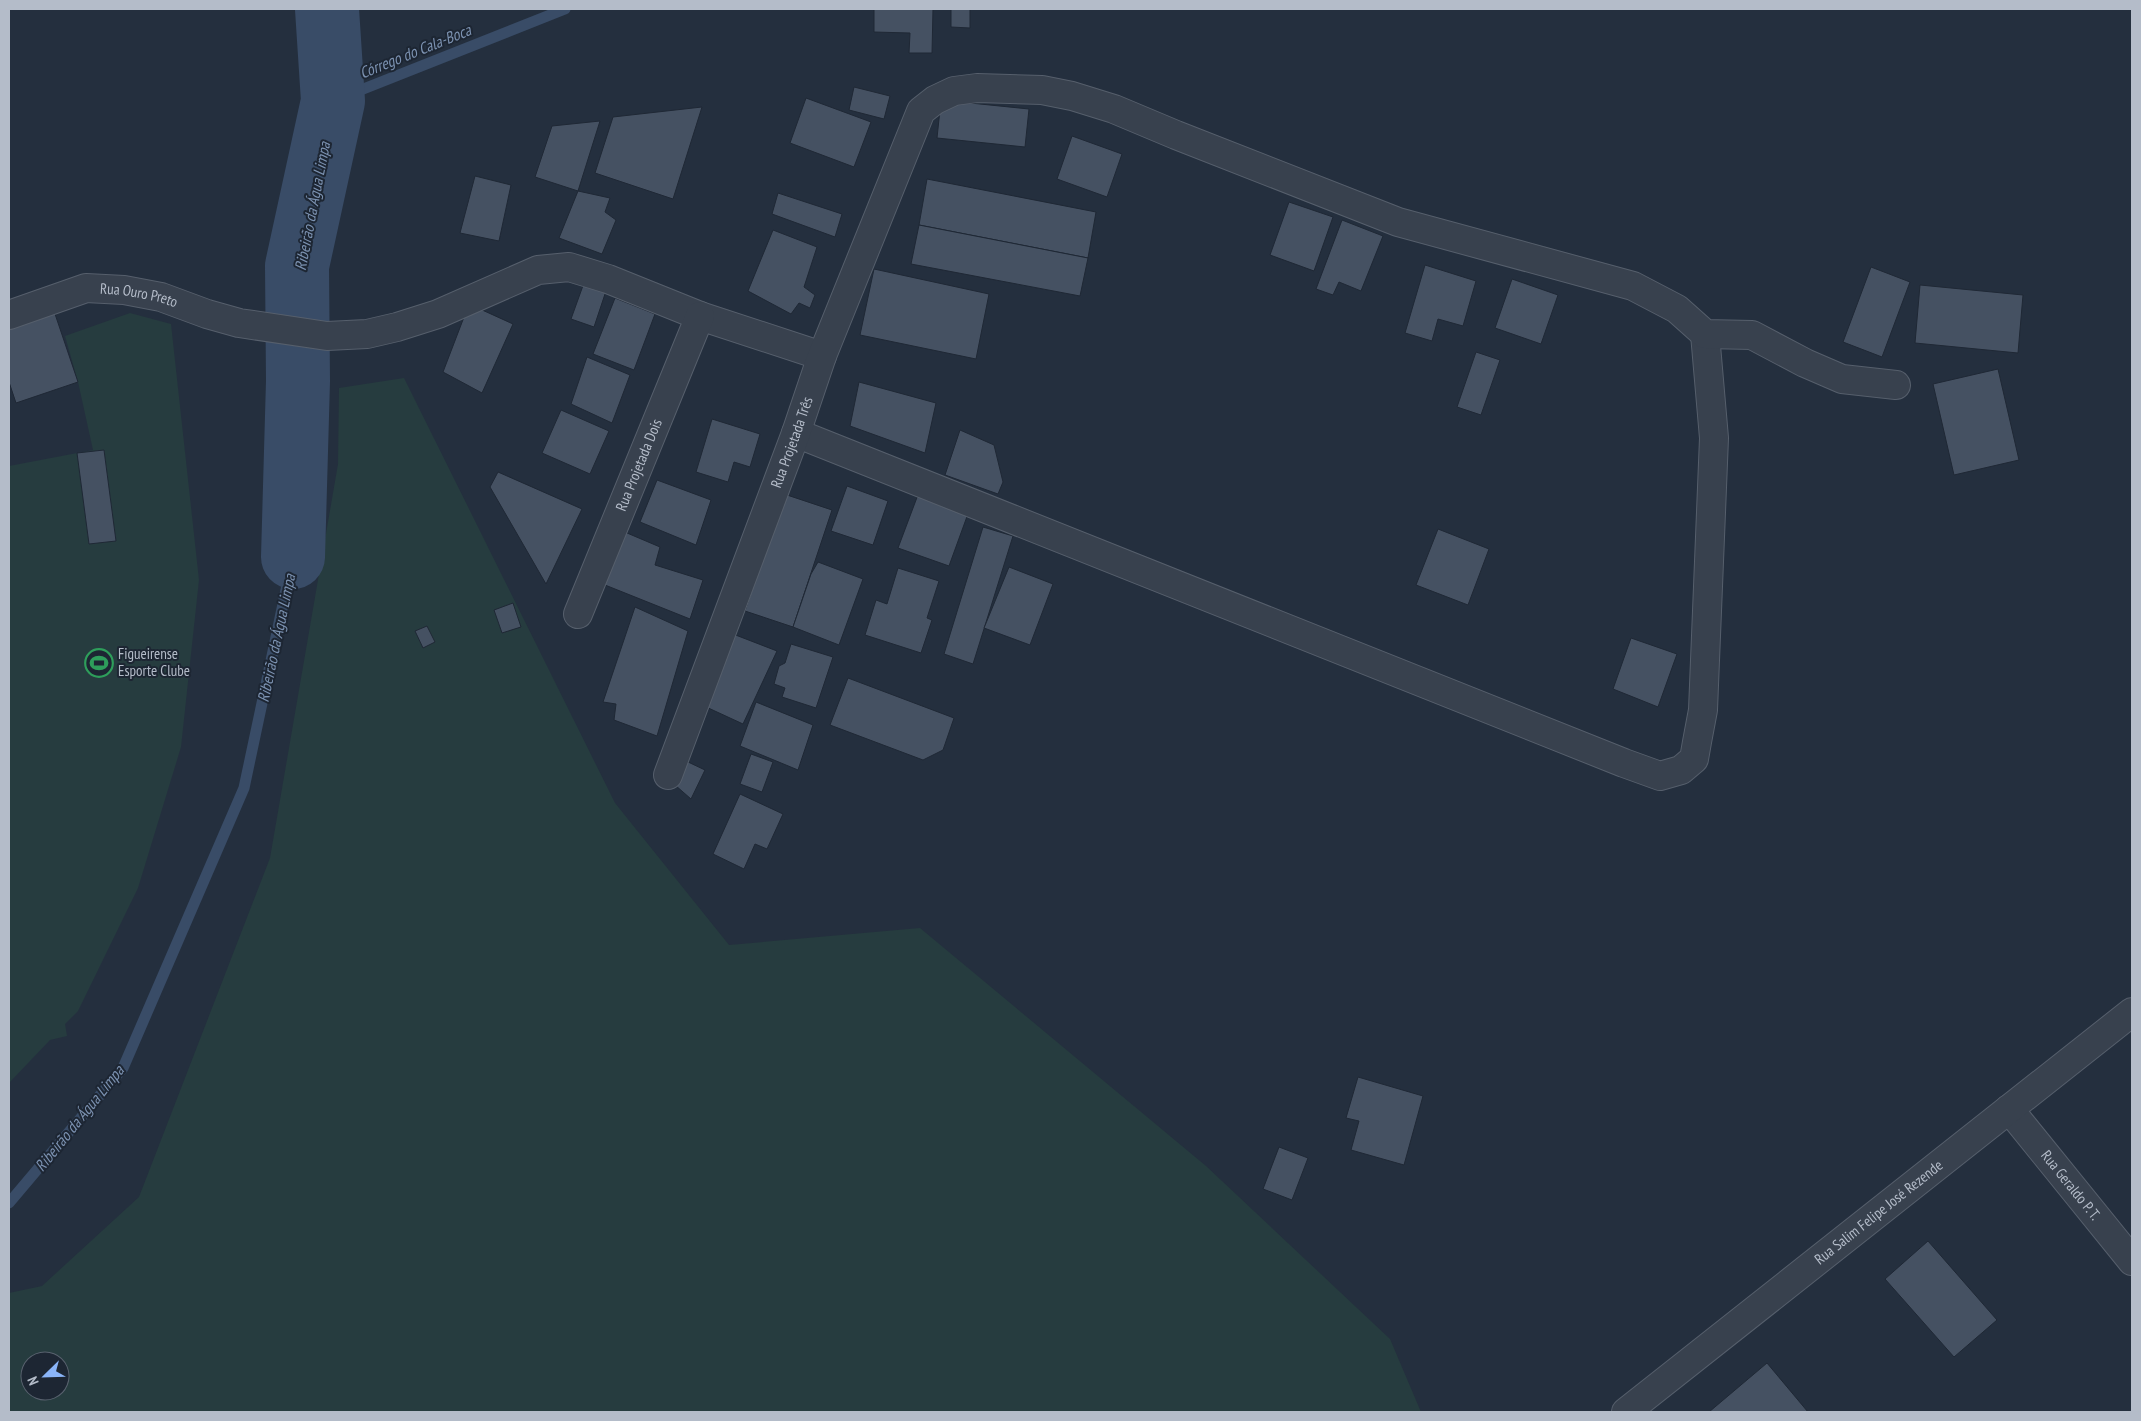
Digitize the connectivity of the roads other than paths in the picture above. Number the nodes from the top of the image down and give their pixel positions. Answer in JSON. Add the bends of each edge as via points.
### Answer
{"nodes":[{"id":1,"x":9,"y":315,"type":"edge"},
{"id":2,"x":700,"y":316,"type":"junction"},
{"id":3,"x":1705,"y":334,"type":"junction"},
{"id":4,"x":822,"y":356,"type":"junction"},
{"id":5,"x":1896,"y":385,"type":"dead end"},
{"id":6,"x":796,"y":433,"type":"junction"},
{"id":7,"x":578,"y":614,"type":"dead end"},
{"id":8,"x":668,"y":775,"type":"dead end"},
{"id":9,"x":2132,"y":1012,"type":"edge"},
{"id":10,"x":2009,"y":1109,"type":"junction"},
{"id":11,"x":2132,"y":1261,"type":"edge"},
{"id":12,"x":1626,"y":1412,"type":"edge"}],
"edges":[{"from":1,"to":2,"type":"street","name":"Rua Ouro Preto","via":[[86,288],[124,290],[160,297],[239,323],[328,336],[367,334],[438,314],[538,270],[569,266]]},
{"from":2,"to":4,"type":"street","name":"Rua Ouro Preto"},
{"from":2,"to":7,"type":"street","name":"Rua Projetada Dois"},
{"from":3,"to":4,"type":"street","name":"Rua Projetada Três","via":[[1677,309],[1633,286],[1398,222],[1114,108],[1042,90],[977,88],[954,91],[921,111]]},
{"from":3,"to":5,"type":"street","via":[[1752,335],[1842,379]]},
{"from":3,"to":6,"type":"street","via":[[1714,438],[1703,710],[1694,759],[1681,770],[1660,776]]},
{"from":4,"to":6,"type":"street","name":"Rua Projetada Três"},
{"from":6,"to":8,"type":"street","name":"Rua Projetada Três"},
{"from":9,"to":10,"type":"street","name":"Rua Salim Felipe José Rezende"},
{"from":10,"to":11,"type":"street","name":"Rua Geraldo P. T."},
{"from":10,"to":12,"type":"street","name":"Rua Salim Felipe José Rezende"}]}
